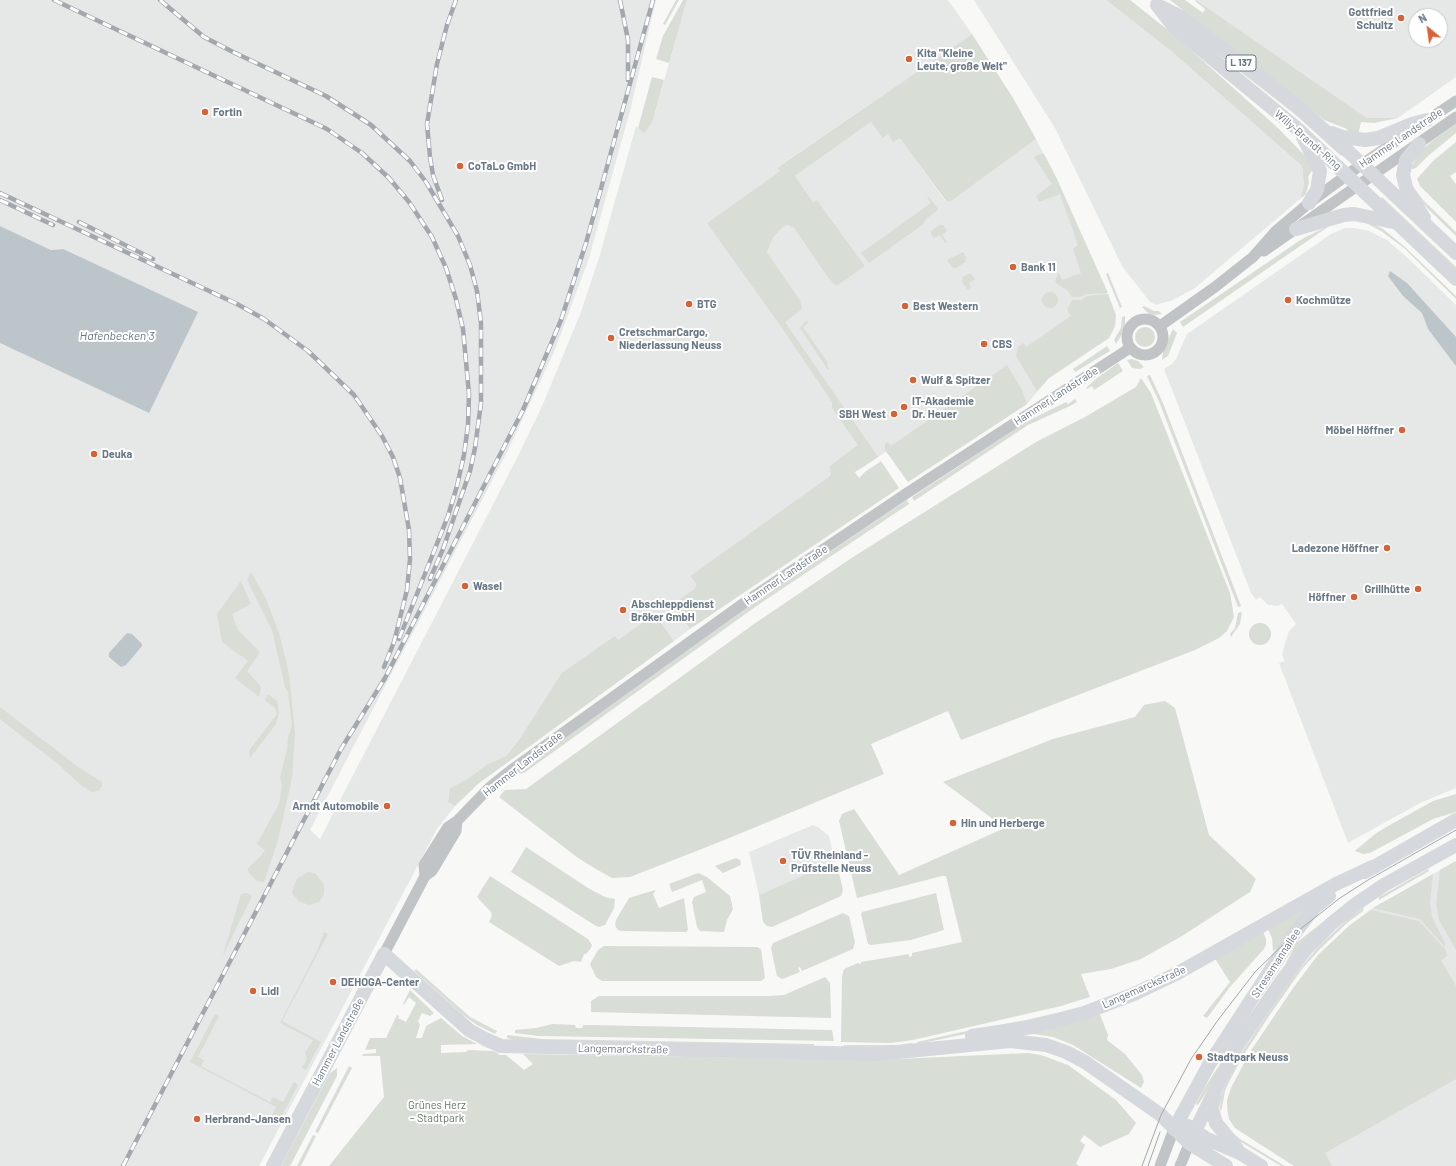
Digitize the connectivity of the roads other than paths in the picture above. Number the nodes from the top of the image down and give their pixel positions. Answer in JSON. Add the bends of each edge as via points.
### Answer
{"nodes":[{"id":1,"x":1153,"y":2,"type":"edge"},
{"id":2,"x":1456,"y":100,"type":"edge"},
{"id":3,"x":1456,"y":117,"type":"edge"},
{"id":4,"x":1427,"y":120,"type":"junction"},
{"id":5,"x":1321,"y":126,"type":"junction"},
{"id":6,"x":1300,"y":132,"type":"junction"},
{"id":7,"x":1418,"y":144,"type":"junction"},
{"id":8,"x":1362,"y":164,"type":"junction"},
{"id":9,"x":1347,"y":175,"type":"junction"},
{"id":10,"x":1373,"y":176,"type":"junction"},
{"id":11,"x":1358,"y":186,"type":"junction"},
{"id":12,"x":1309,"y":203,"type":"junction"},
{"id":13,"x":1399,"y":224,"type":"junction"},
{"id":14,"x":1429,"y":227,"type":"junction"},
{"id":15,"x":1296,"y":229,"type":"junction"},
{"id":16,"x":1456,"y":253,"type":"edge"},
{"id":17,"x":1256,"y":255,"type":"junction"},
{"id":18,"x":1456,"y":279,"type":"edge"},
{"id":19,"x":1160,"y":326,"type":"junction"},
{"id":20,"x":1130,"y":348,"type":"junction"},
{"id":21,"x":1456,"y":820,"type":"edge"},
{"id":22,"x":1456,"y":844,"type":"edge"},
{"id":23,"x":1372,"y":867,"type":"junction"},
{"id":24,"x":384,"y":954,"type":"junction"},
{"id":25,"x":896,"y":1053,"type":"junction"},
{"id":26,"x":1216,"y":1088,"type":"junction"},
{"id":27,"x":1173,"y":1123,"type":"junction"},
{"id":28,"x":1192,"y":1137,"type":"junction"},
{"id":29,"x":1240,"y":1153,"type":"junction"},
{"id":30,"x":273,"y":1166,"type":"edge"},
{"id":31,"x":1160,"y":1166,"type":"edge"},
{"id":32,"x":1180,"y":1166,"type":"edge"},
{"id":33,"x":1206,"y":1166,"type":"edge"},
{"id":34,"x":1217,"y":1166,"type":"edge"},
{"id":35,"x":1226,"y":1166,"type":"edge"},
{"id":36,"x":1261,"y":1166,"type":"edge"}],
"edges":[{"from":1,"to":5,"type":"main road","name":"Willy-Brandt-Ring","number":"L 137","via":[[1181,17]]},
{"from":1,"to":6,"type":"main road","name":"Willy-Brandt-Ring","number":"L 137","via":[[1174,27]]},
{"from":2,"to":4,"type":"street","name":"Hammer Landstraße"},
{"from":3,"to":7,"type":"street","name":"Hammer Landstraße"},
{"from":4,"to":5,"type":"main road","via":[[1384,136],[1365,140],[1343,138]]},
{"from":4,"to":8,"type":"street","name":"Hammer Landstraße"},
{"from":5,"to":8,"type":"main road","name":"Willy-Brandt-Ring","number":"L 137"},
{"from":6,"to":9,"type":"main road","name":"Willy-Brandt-Ring","number":"L 137"},
{"from":6,"to":12,"type":"main road","via":[[1320,171],[1317,190]]},
{"from":7,"to":10,"type":"street","name":"Hammer Landstraße"},
{"from":7,"to":14,"type":"main road","via":[[1406,160],[1402,175],[1407,191]]},
{"from":8,"to":9,"type":"street","name":"Hammer Landstraße"},
{"from":8,"to":10,"type":"main road","name":"Willy-Brandt-Ring","number":"L 137"},
{"from":9,"to":11,"type":"main road","name":"Willy-Brandt-Ring","number":"L 137"},
{"from":9,"to":12,"type":"street","name":"Hammer Landstraße"},
{"from":10,"to":11,"type":"street","name":"Hammer Landstraße"},
{"from":10,"to":14,"type":"main road","name":"Willy-Brandt-Ring","number":"L 137"},
{"from":11,"to":13,"type":"main road","name":"Willy-Brandt-Ring","number":"L 137"},
{"from":11,"to":15,"type":"street","name":"Hammer Landstraße"},
{"from":12,"to":17,"type":"street","name":"Hammer Landstraße","via":[[1276,231]]},
{"from":13,"to":15,"type":"main road","via":[[1354,214]]},
{"from":13,"to":18,"type":"main road","name":"Willy-Brandt-Ring","number":"L 137"},
{"from":14,"to":16,"type":"main road","name":"Willy-Brandt-Ring","number":"L 137"},
{"from":15,"to":17,"type":"street","name":"Hammer Landstraße"},
{"from":17,"to":19,"type":"street","name":"Hammer Landstraße"},
{"from":19,"to":20,"type":"street","via":[[1154,320],[1146,319],[1133,324],[1128,332]]},
{"from":19,"to":20,"type":"street","via":[[1164,334],[1163,343],[1155,353],[1143,356]]},
{"from":20,"to":24,"type":"street","name":"Hammer Landstraße","via":[[863,522],[719,621],[490,787],[457,821],[448,826],[424,865],[424,876]]},
{"from":21,"to":23,"type":"main road","name":"Stresemannallee"},
{"from":22,"to":26,"type":"main road","name":"Stresemannallee","via":[[1370,894],[1343,913],[1319,935],[1283,979],[1237,1046]]},
{"from":23,"to":25,"type":"main road","name":"Langemarckstraße","via":[[1336,884],[1176,974],[1109,1004],[1032,1027],[970,1036]]},
{"from":23,"to":27,"type":"main road","name":"Stresemannallee","via":[[1331,894],[1307,916]]},
{"from":24,"to":25,"type":"main road","name":"Langemarckstraße","via":[[469,1030],[501,1046]]},
{"from":24,"to":30,"type":"main road","name":"Hammer Landstraße"},
{"from":25,"to":27,"type":"main road","name":"Langemarckstraße","via":[[1010,1042],[1046,1044],[1085,1062]]},
{"from":26,"to":28,"type":"main road","name":"Stresemannallee"},
{"from":26,"to":29,"type":"main road","via":[[1212,1102],[1213,1116],[1221,1132]]},
{"from":27,"to":28,"type":"main road","name":"Langemarckstraße"},
{"from":27,"to":31,"type":"street","name":"Stresemannallee"},
{"from":28,"to":29,"type":"main road","via":[[1207,1139]]},
{"from":28,"to":32,"type":"street","name":"Stresemannallee"},
{"from":28,"to":35,"type":"main road"},
{"from":29,"to":36,"type":"main road"},
{"from":33,"to":34,"type":"main road"}]}
